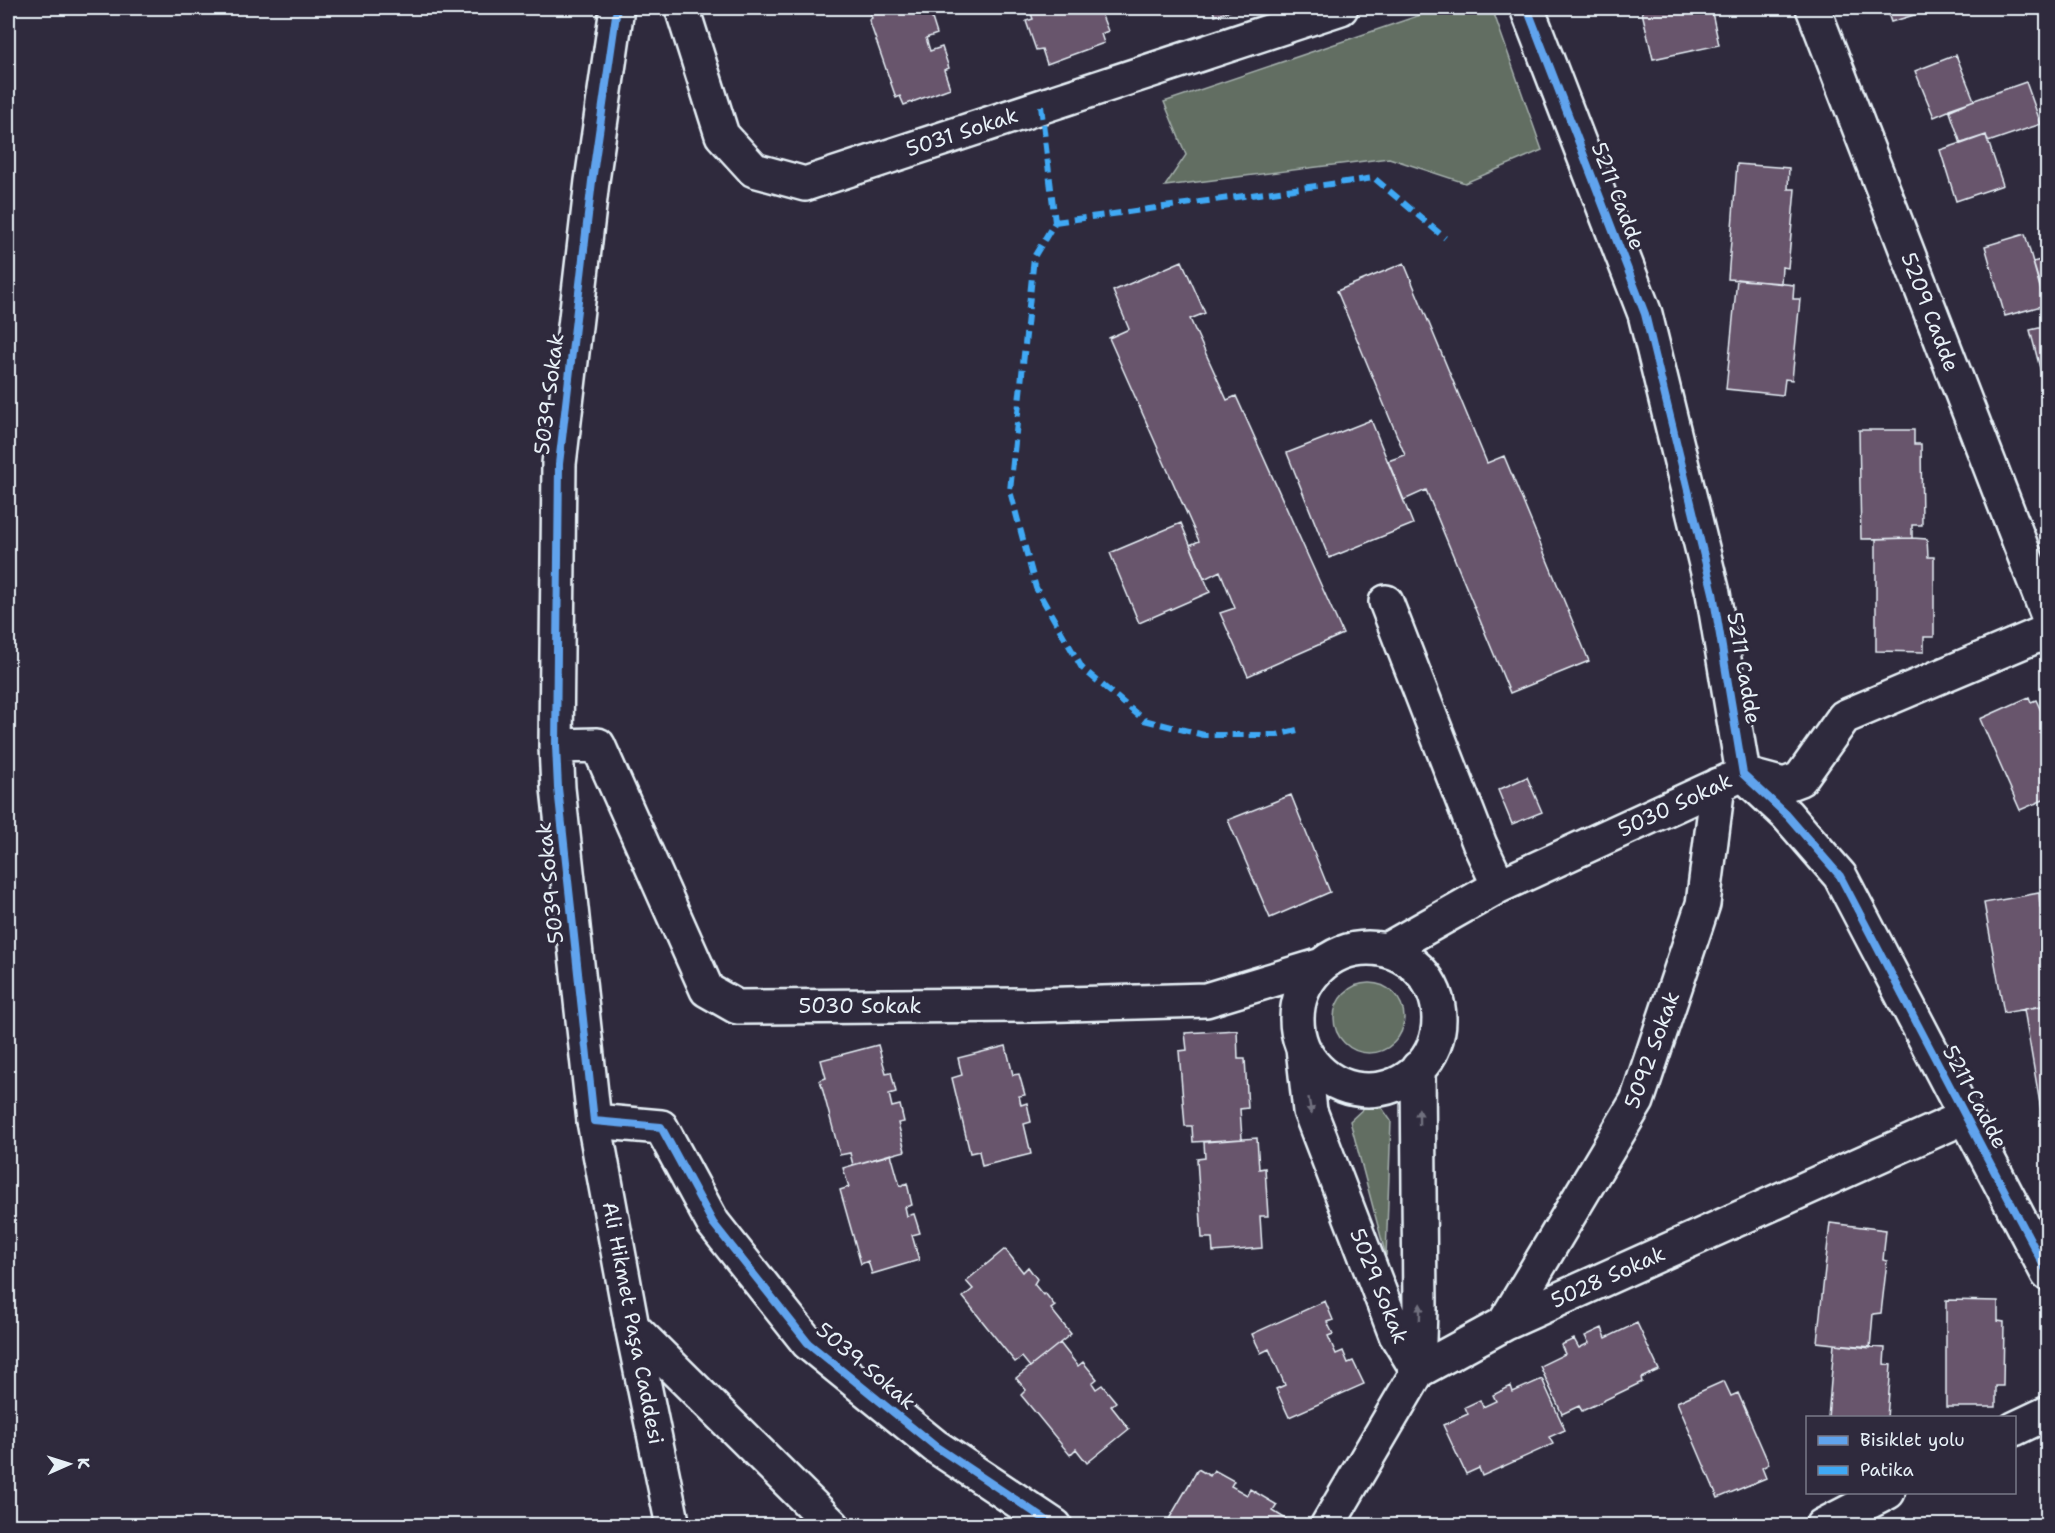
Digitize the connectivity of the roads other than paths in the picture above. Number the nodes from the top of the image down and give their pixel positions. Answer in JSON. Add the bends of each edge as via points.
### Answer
{"nodes":[{"id":1,"x":617,"y":8,"type":"edge"},
{"id":2,"x":682,"y":8,"type":"edge"},
{"id":3,"x":1341,"y":8,"type":"edge"},
{"id":4,"x":1527,"y":8,"type":"edge"},
{"id":5,"x":1814,"y":8,"type":"edge"},
{"id":6,"x":1386,"y":602,"type":"dead end"},
{"id":7,"x":2048,"y":616,"type":"edge"},
{"id":8,"x":2048,"y":631,"type":"edge"},
{"id":9,"x":555,"y":746,"type":"junction"},
{"id":10,"x":1731,"y":779,"type":"junction"},
{"id":11,"x":1499,"y":886,"type":"junction"},
{"id":12,"x":1386,"y":950,"type":"junction"},
{"id":13,"x":1322,"y":965,"type":"junction"},
{"id":14,"x":1303,"y":1048,"type":"junction"},
{"id":15,"x":1418,"y":1068,"type":"junction"},
{"id":16,"x":1965,"y":1117,"type":"junction"},
{"id":17,"x":594,"y":1121,"type":"junction"},
{"id":18,"x":2048,"y":1274,"type":"edge"},
{"id":19,"x":1504,"y":1324,"type":"junction"},
{"id":20,"x":632,"y":1327,"type":"junction"},
{"id":21,"x":1418,"y":1371,"type":"junction"},
{"id":22,"x":2048,"y":1413,"type":"edge"},
{"id":23,"x":2016,"y":1428,"type":"edge"},
{"id":24,"x":1885,"y":1494,"type":"edge"},
{"id":25,"x":1837,"y":1523,"type":"edge"},
{"id":26,"x":673,"y":1526,"type":"edge"},
{"id":27,"x":832,"y":1526,"type":"edge"},
{"id":28,"x":1055,"y":1526,"type":"edge"},
{"id":29,"x":1328,"y":1526,"type":"edge"}],
"edges":[{"from":1,"to":9,"type":"street","name":"5039 Sokak","via":[[559,464]]},
{"from":2,"to":3,"type":"street","name":"5031 Sokak","via":[[722,135],[754,170],[805,184]]},
{"from":4,"to":10,"type":"street","name":"5211 Cadde","via":[[1645,314],[1713,593]]},
{"from":5,"to":7,"type":"street","name":"5209 Cadde"},
{"from":6,"to":11,"type":"street"},
{"from":8,"to":10,"type":"street","name":"5030 Sokak","via":[[1844,717],[1800,779],[1784,785]]},
{"from":9,"to":13,"type":"street","name":"5030 Sokak","via":[[598,745],[707,990],[737,1008],[1206,1000]]},
{"from":9,"to":17,"type":"street","name":"5039 Sokak"},
{"from":10,"to":11,"type":"street","name":"5030 Sokak"},
{"from":10,"to":16,"type":"street","name":"5211 Cadde","via":[[1787,815],[1840,876]]},
{"from":10,"to":19,"type":"street","name":"5092 Sokak","via":[[1703,904],[1637,1101]]},
{"from":11,"to":12,"type":"street","name":"5030 Sokak"},
{"from":12,"to":13,"type":"street","via":[[1363,948],[1341,953]]},
{"from":12,"to":15,"type":"street","via":[[1407,959],[1435,994],[1437,1039]]},
{"from":13,"to":14,"type":"street","via":[[1307,982],[1299,1003],[1297,1026]]},
{"from":14,"to":15,"type":"street","via":[[1315,1067],[1352,1089],[1393,1086]]},
{"from":14,"to":21,"type":"street","name":"5029 Sokak","one_way":true,"via":[[1310,1111],[1396,1335]]},
{"from":21,"to":15,"type":"street","name":"5029 Sokak","one_way":true},
{"from":16,"to":18,"type":"street","name":"5211 Cadde"},
{"from":16,"to":19,"type":"street","name":"5028 Sokak"},
{"from":17,"to":20,"type":"street","name":"Ali Hikmet Paşa Caddesi"},
{"from":17,"to":28,"type":"street","name":"5039 Sokak","via":[[661,1127],[712,1223],[808,1343],[935,1446]]},
{"from":19,"to":21,"type":"street","name":"5028 Sokak"},
{"from":20,"to":26,"type":"street","name":"Ali Hikmet Paşa Caddesi"},
{"from":20,"to":27,"type":"street"},
{"from":21,"to":29,"type":"street"},
{"from":22,"to":23,"type":"street"},
{"from":24,"to":25,"type":"street"}]}
